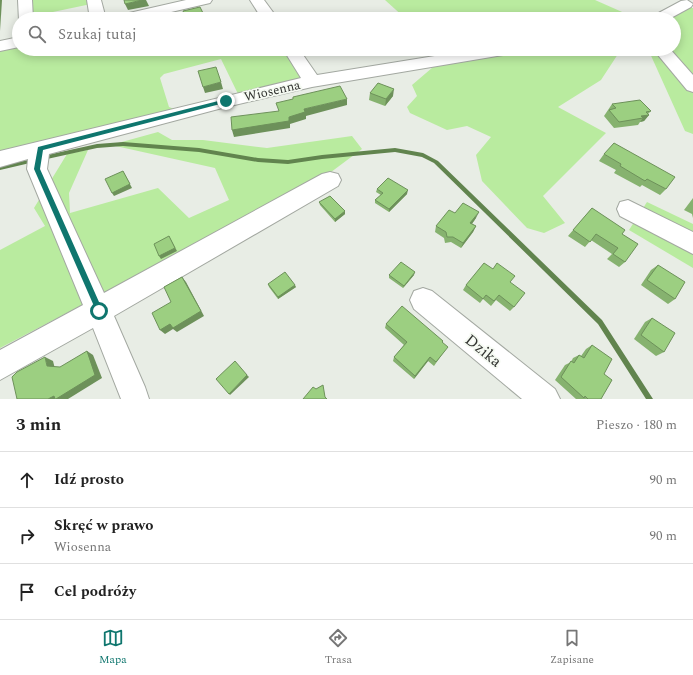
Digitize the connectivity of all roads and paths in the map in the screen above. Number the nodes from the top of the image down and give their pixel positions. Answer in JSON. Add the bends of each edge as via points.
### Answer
{"nodes":[{"id":1,"x":25,"y":0,"type":"edge"},
{"id":2,"x":94,"y":0,"type":"edge"},
{"id":3,"x":205,"y":0,"type":"edge"},
{"id":4,"x":258,"y":0,"type":"edge"},
{"id":5,"x":175,"y":3,"type":"edge"},
{"id":6,"x":684,"y":3,"type":"edge"},
{"id":7,"x":25,"y":12,"type":"edge"},
{"id":8,"x":97,"y":12,"type":"edge"},
{"id":9,"x":144,"y":12,"type":"edge"},
{"id":10,"x":266,"y":12,"type":"edge"},
{"id":11,"x":669,"y":12,"type":"edge"},
{"id":12,"x":12,"y":43,"type":"edge"},
{"id":13,"x":0,"y":46,"type":"edge"},
{"id":14,"x":296,"y":56,"type":"edge"},
{"id":15,"x":466,"y":56,"type":"edge"},
{"id":16,"x":667,"y":56,"type":"edge"},
{"id":17,"x":312,"y":81,"type":"junction"},
{"id":18,"x":693,"y":86,"type":"edge"},
{"id":19,"x":40,"y":149,"type":"junction"},
{"id":20,"x":0,"y":159,"type":"edge"},
{"id":21,"x":330,"y":180,"type":"dead end"},
{"id":22,"x":628,"y":209,"type":"dead end"},
{"id":23,"x":693,"y":244,"type":"edge"},
{"id":24,"x":423,"y":300,"type":"dead end"},
{"id":25,"x":99,"y":311,"type":"junction"},
{"id":26,"x":0,"y":366,"type":"edge"},
{"id":27,"x":135,"y":397,"type":"dead end"},
{"id":28,"x":545,"y":399,"type":"edge"}],
"edges":[{"from":1,"to":7,"type":"street"},
{"from":2,"to":8,"type":"street"},
{"from":3,"to":5,"type":"street"},
{"from":4,"to":10,"type":"street"},
{"from":5,"to":9,"type":"street"},
{"from":6,"to":11,"type":"street"},
{"from":12,"to":13,"type":"street"},
{"from":14,"to":17,"type":"street","name":"Wiosenna"},
{"from":15,"to":17,"type":"street","name":"Wiosenna"},
{"from":16,"to":18,"type":"street"},
{"from":17,"to":19,"type":"street","name":"Wiosenna"},
{"from":19,"to":20,"type":"street","name":"Wiosenna"},
{"from":19,"to":25,"type":"street","via":[[37,169]]},
{"from":21,"to":25,"type":"street"},
{"from":22,"to":23,"type":"street"},
{"from":24,"to":28,"type":"street","name":"Dzika"},
{"from":25,"to":26,"type":"street"},
{"from":25,"to":27,"type":"street"}]}
